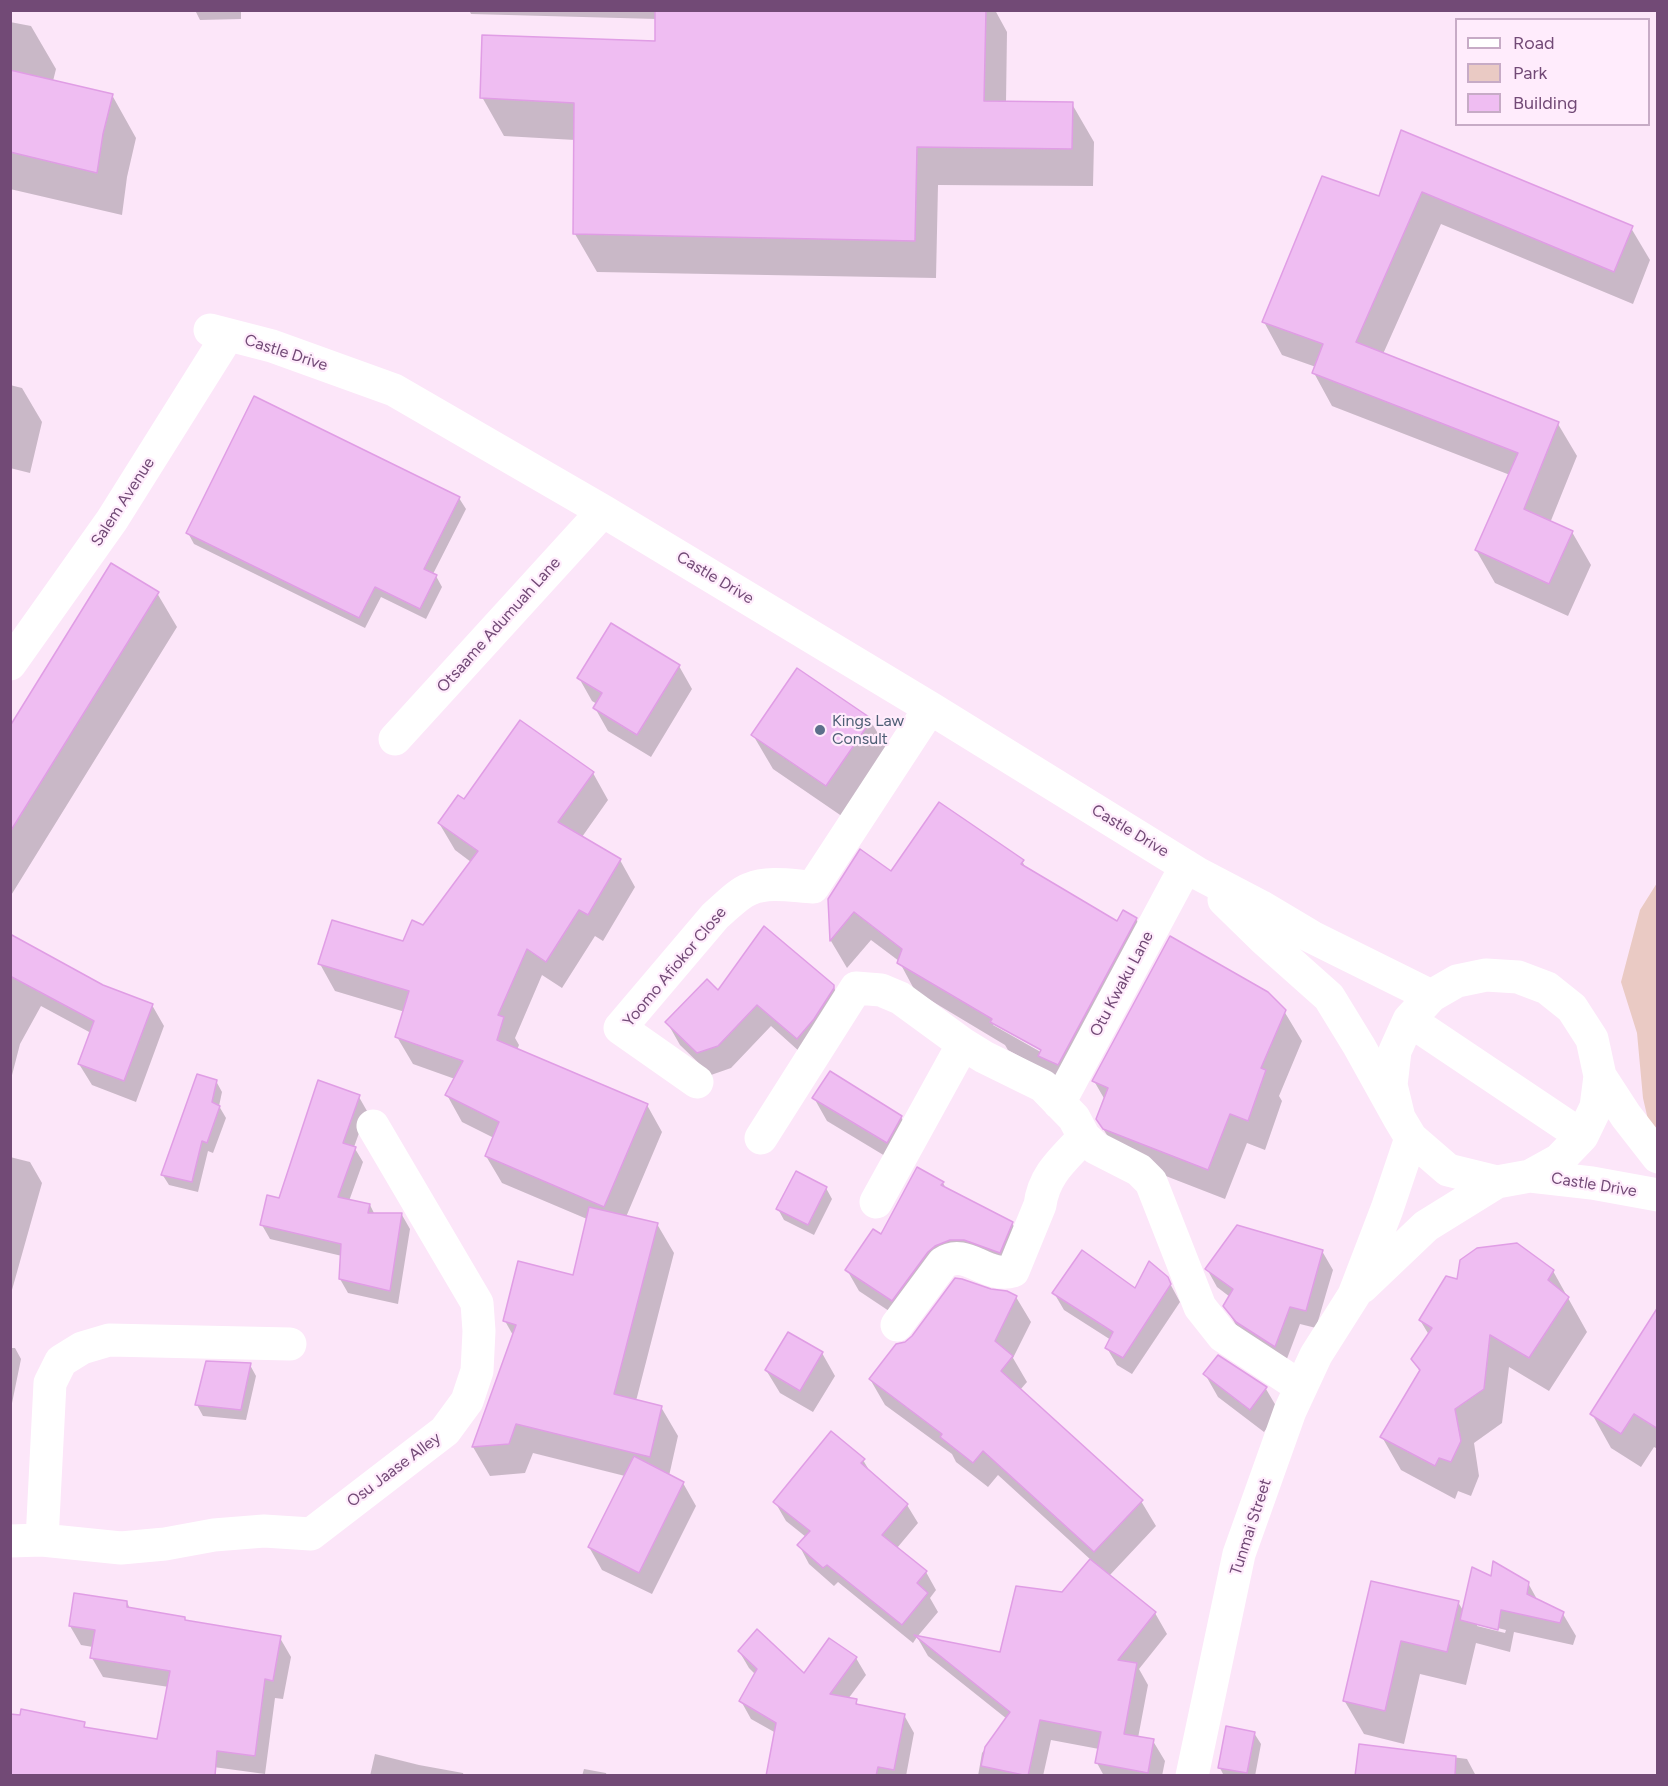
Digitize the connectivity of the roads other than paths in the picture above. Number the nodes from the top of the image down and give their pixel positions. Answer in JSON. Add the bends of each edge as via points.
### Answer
{"nodes":[{"id":1,"x":219,"y":332,"type":"joint"},
{"id":2,"x":603,"y":511,"type":"junction"},
{"id":3,"x":10,"y":664,"type":"edge"},
{"id":4,"x":930,"y":708,"type":"junction"},
{"id":5,"x":395,"y":739,"type":"dead end"},
{"id":6,"x":1191,"y":869,"type":"junction"},
{"id":7,"x":1431,"y":996,"type":"junction"},
{"id":8,"x":1409,"y":1020,"type":"junction"},
{"id":9,"x":963,"y":1044,"type":"junction"},
{"id":10,"x":1600,"y":1076,"type":"junction"},
{"id":11,"x":697,"y":1082,"type":"dead end"},
{"id":12,"x":1059,"y":1103,"type":"junction"},
{"id":13,"x":373,"y":1126,"type":"dead end"},
{"id":14,"x":1405,"y":1128,"type":"junction"},
{"id":15,"x":1582,"y":1136,"type":"junction"},
{"id":16,"x":1084,"y":1137,"type":"junction"},
{"id":17,"x":761,"y":1138,"type":"dead end"},
{"id":18,"x":1658,"y":1157,"type":"edge"},
{"id":19,"x":1530,"y":1176,"type":"junction"},
{"id":20,"x":1497,"y":1182,"type":"junction"},
{"id":21,"x":1658,"y":1195,"type":"edge"},
{"id":22,"x":876,"y":1202,"type":"dead end"},
{"id":23,"x":1354,"y":1295,"type":"junction"},
{"id":24,"x":897,"y":1326,"type":"dead end"},
{"id":25,"x":290,"y":1344,"type":"dead end"},
{"id":26,"x":1301,"y":1387,"type":"junction"},
{"id":27,"x":26,"y":1541,"type":"edge"},
{"id":28,"x":1192,"y":1776,"type":"edge"}],
"edges":[{"from":1,"to":2,"type":"street","name":"Castle Drive","via":[[272,346],[394,390]]},
{"from":1,"to":3,"type":"street","name":"Salem Avenue","via":[[112,520]]},
{"from":2,"to":4,"type":"street","name":"Castle Drive"},
{"from":2,"to":5,"type":"street","name":"Otsaame Adumuah Lane"},
{"from":4,"to":6,"type":"street","name":"Castle Drive"},
{"from":4,"to":11,"type":"street","name":"Yoomo Afiokor Close","via":[[813,887],[768,885],[749,889],[732,901],[620,1028]]},
{"from":6,"to":7,"type":"street","name":"Castle Drive","via":[[1312,937]]},
{"from":6,"to":12,"type":"street","name":"Otu Kwaku Lane"},
{"from":6,"to":14,"type":"street","name":"Castle Drive","via":[[1329,997]]},
{"from":7,"to":8,"type":"street"},
{"from":7,"to":10,"type":"street","via":[[1457,981],[1486,975],[1518,977],[1548,988],[1572,1008],[1592,1039]]},
{"from":8,"to":14,"type":"street","via":[[1395,1051],[1391,1085]]},
{"from":8,"to":15,"type":"street"},
{"from":9,"to":12,"type":"street","via":[[1043,1086]]},
{"from":9,"to":17,"type":"street","via":[[900,998],[881,990],[856,988]]},
{"from":9,"to":22,"type":"street"},
{"from":10,"to":15,"type":"street","via":[[1596,1107]]},
{"from":10,"to":18,"type":"street"},
{"from":12,"to":16,"type":"street","via":[[1074,1118]]},
{"from":13,"to":27,"type":"street","name":"Osu Jaase Alley","via":[[477,1303],[477,1371],[467,1401],[446,1431],[311,1534],[214,1534],[121,1548]]},
{"from":14,"to":20,"type":"street","name":"Castle Drive","via":[[1448,1170]]},
{"from":14,"to":23,"type":"street","name":"Tunmai Street","via":[[1387,1209]]},
{"from":15,"to":19,"type":"street","via":[[1559,1160]]},
{"from":16,"to":24,"type":"street","via":[[1049,1175],[1012,1271],[994,1272],[962,1258],[950,1258]]},
{"from":16,"to":26,"type":"street","via":[[1096,1148],[1139,1170],[1151,1182],[1200,1307],[1223,1336]]},
{"from":19,"to":20,"type":"street"},
{"from":19,"to":21,"type":"street","name":"Castle Drive"},
{"from":20,"to":23,"type":"street","name":"Tunmai Street","via":[[1426,1226]]},
{"from":23,"to":26,"type":"street","name":"Tunmai Street"},
{"from":25,"to":27,"type":"street","via":[[109,1340],[81,1348],[60,1361],[50,1383]]},
{"from":26,"to":28,"type":"street","name":"Tunmai Street","via":[[1239,1554]]}]}
